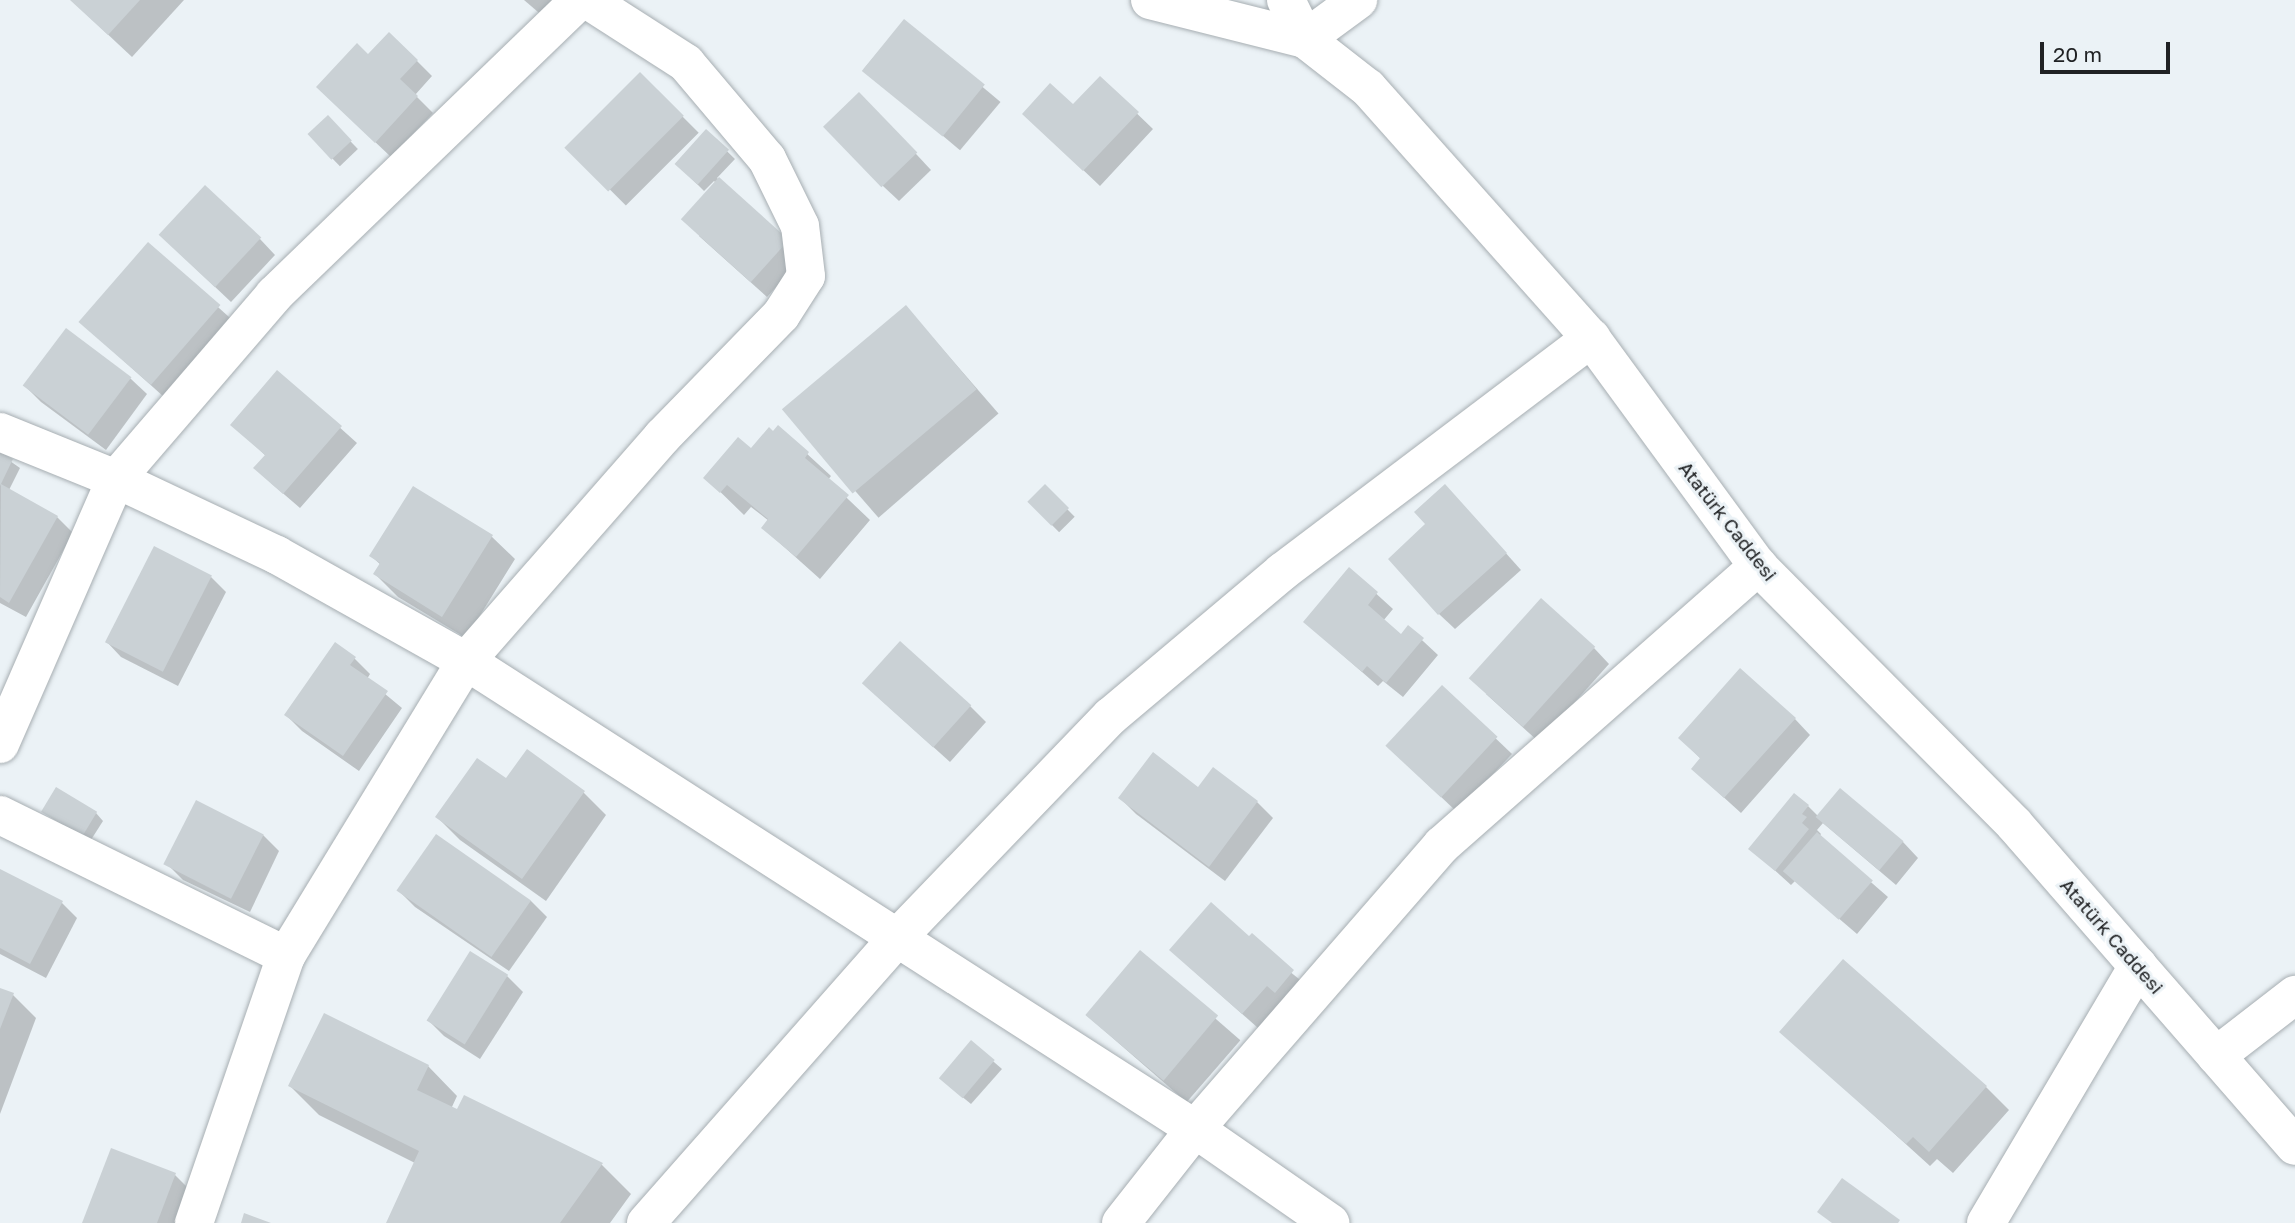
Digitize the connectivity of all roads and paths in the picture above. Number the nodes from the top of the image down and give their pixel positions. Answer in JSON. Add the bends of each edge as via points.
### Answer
{"nodes":[{"id":1,"x":579,"y":0,"type":"edge"},
{"id":2,"x":589,"y":0,"type":"edge"},
{"id":3,"x":1150,"y":0,"type":"edge"},
{"id":4,"x":1286,"y":0,"type":"edge"},
{"id":5,"x":1358,"y":0,"type":"edge"},
{"id":6,"x":1305,"y":39,"type":"junction"},
{"id":7,"x":1591,"y":338,"type":"junction"},
{"id":8,"x":0,"y":432,"type":"edge"},
{"id":9,"x":116,"y":480,"type":"junction"},
{"id":10,"x":1758,"y":566,"type":"junction"},
{"id":11,"x":466,"y":661,"type":"junction"},
{"id":12,"x":0,"y":744,"type":"edge"},
{"id":13,"x":0,"y":816,"type":"edge"},
{"id":14,"x":897,"y":938,"type":"junction"},
{"id":15,"x":286,"y":956,"type":"junction"},
{"id":16,"x":2138,"y":966,"type":"junction"},
{"id":17,"x":2295,"y":995,"type":"edge"},
{"id":18,"x":2216,"y":1056,"type":"junction"},
{"id":19,"x":1195,"y":1129,"type":"junction"},
{"id":20,"x":2295,"y":1146,"type":"edge"},
{"id":21,"x":194,"y":1223,"type":"edge"},
{"id":22,"x":646,"y":1223,"type":"edge"},
{"id":23,"x":1121,"y":1223,"type":"edge"},
{"id":24,"x":1330,"y":1223,"type":"edge"},
{"id":25,"x":1986,"y":1223,"type":"edge"}],
"edges":[{"from":1,"to":9,"type":"street","via":[[274,295]]},
{"from":2,"to":11,"type":"street","via":[[686,62],[767,159],[800,226],[806,276],[781,315],[662,437]]},
{"from":3,"to":6,"type":"street","name":"Atatürk Caddesi"},
{"from":4,"to":6,"type":"street"},
{"from":5,"to":6,"type":"street"},
{"from":6,"to":7,"type":"street","name":"Atatürk Caddesi","via":[[1368,88]]},
{"from":7,"to":10,"type":"street","name":"Atatürk Caddesi"},
{"from":7,"to":14,"type":"street","via":[[1282,572],[1111,716]]},
{"from":8,"to":9,"type":"street"},
{"from":9,"to":11,"type":"street","via":[[276,555]]},
{"from":9,"to":12,"type":"street"},
{"from":10,"to":16,"type":"street","name":"Atatürk Caddesi","via":[[2014,824]]},
{"from":10,"to":19,"type":"street","via":[[1442,845]]},
{"from":11,"to":14,"type":"street"},
{"from":11,"to":15,"type":"street"},
{"from":13,"to":15,"type":"street"},
{"from":14,"to":19,"type":"street"},
{"from":14,"to":22,"type":"street"},
{"from":15,"to":21,"type":"street"},
{"from":16,"to":18,"type":"street","name":"Atatürk Caddesi"},
{"from":16,"to":25,"type":"street"},
{"from":17,"to":18,"type":"street"},
{"from":18,"to":20,"type":"street","name":"Atatürk Caddesi"},
{"from":19,"to":23,"type":"street"},
{"from":19,"to":24,"type":"street"}]}
